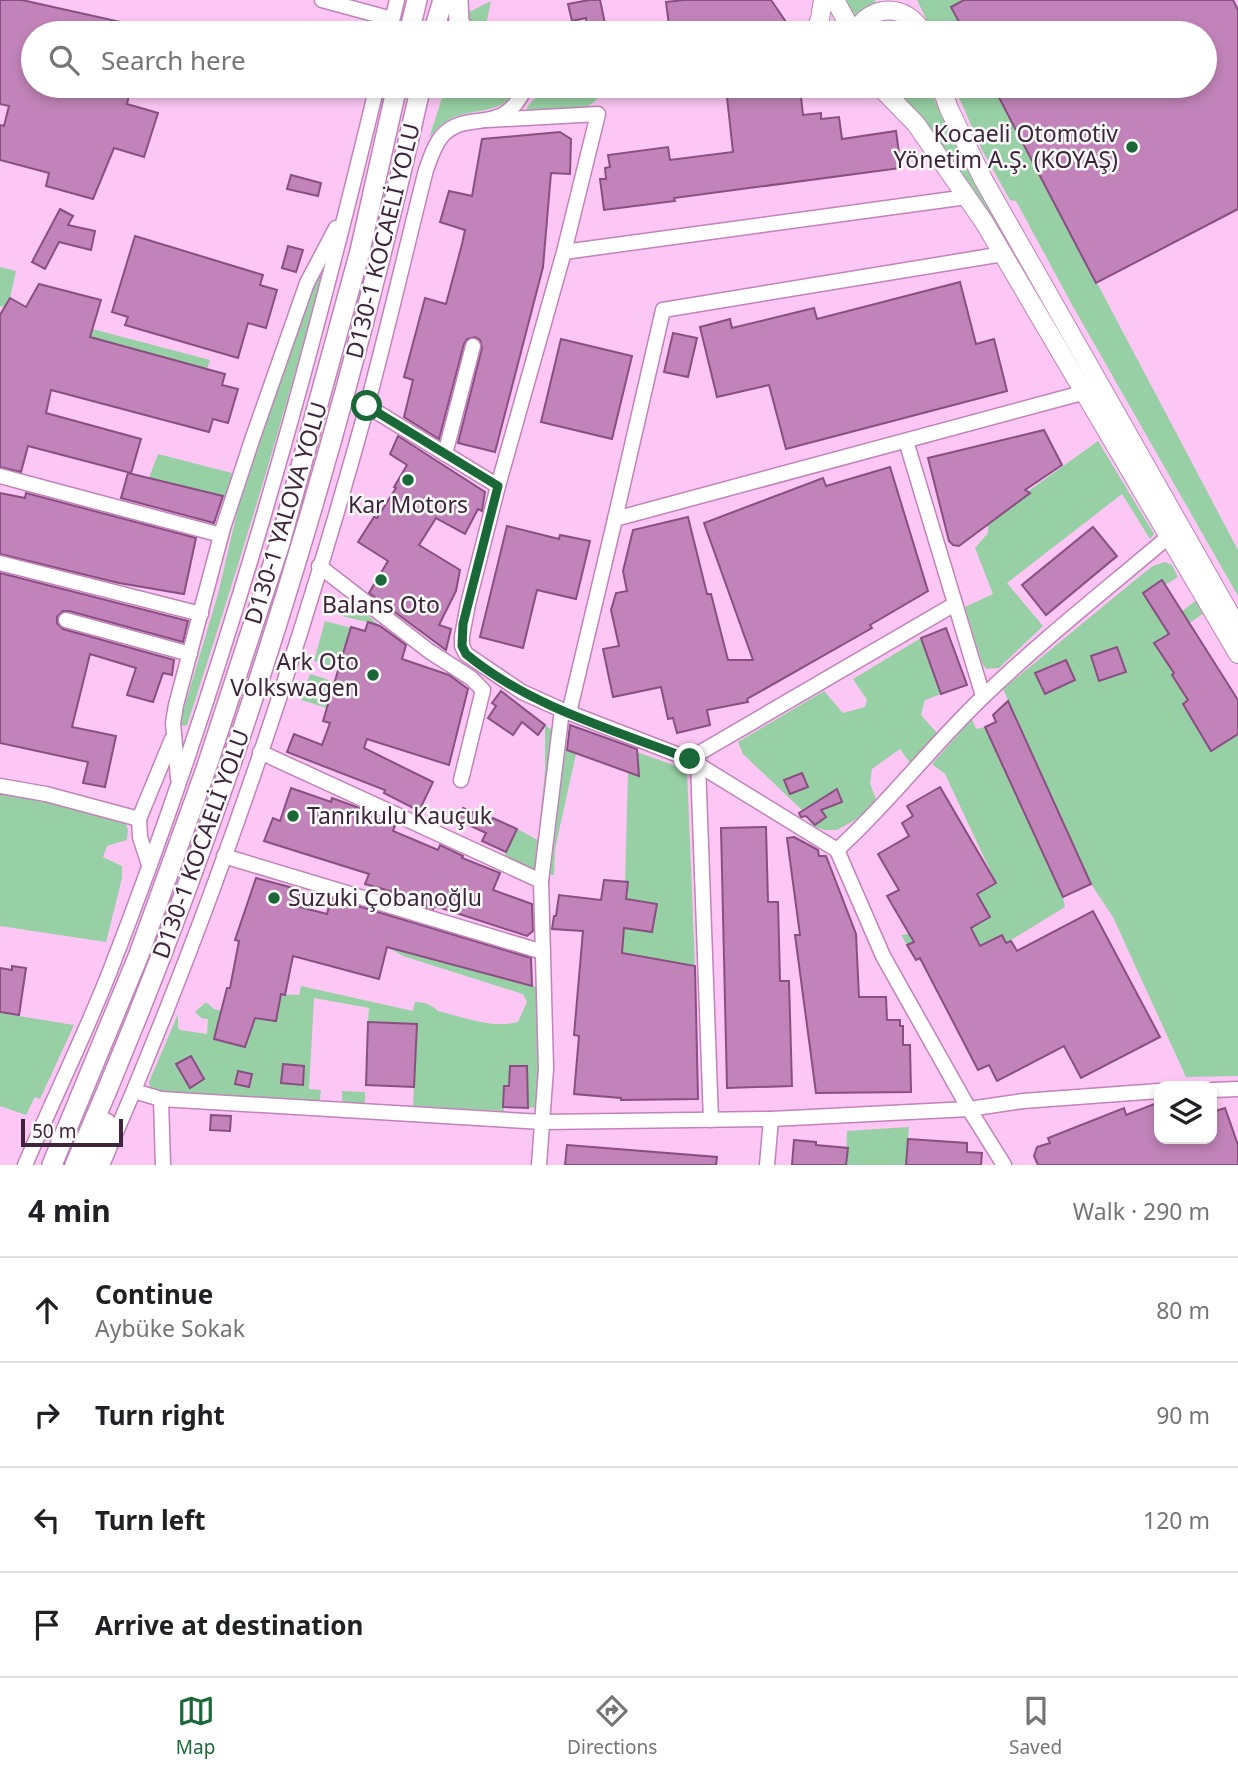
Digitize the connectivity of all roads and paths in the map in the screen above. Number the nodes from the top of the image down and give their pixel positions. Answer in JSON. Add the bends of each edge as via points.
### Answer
{"nodes":[{"id":1,"x":322,"y":0,"type":"edge"},
{"id":2,"x":397,"y":0,"type":"edge"},
{"id":3,"x":417,"y":0,"type":"edge"},
{"id":4,"x":443,"y":0,"type":"edge"},
{"id":5,"x":458,"y":0,"type":"edge"},
{"id":6,"x":823,"y":0,"type":"edge"},
{"id":7,"x":835,"y":0,"type":"edge"},
{"id":8,"x":896,"y":6,"type":"edge"},
{"id":9,"x":378,"y":21,"type":"edge"},
{"id":10,"x":392,"y":21,"type":"edge"},
{"id":11,"x":412,"y":21,"type":"edge"},
{"id":12,"x":437,"y":21,"type":"edge"},
{"id":13,"x":459,"y":21,"type":"edge"},
{"id":14,"x":819,"y":21,"type":"edge"},
{"id":15,"x":847,"y":21,"type":"edge"},
{"id":16,"x":863,"y":21,"type":"edge"},
{"id":17,"x":914,"y":21,"type":"edge"},
{"id":18,"x":374,"y":98,"type":"edge"},
{"id":19,"x":394,"y":98,"type":"edge"},
{"id":20,"x":418,"y":98,"type":"edge"},
{"id":21,"x":423,"y":98,"type":"edge"},
{"id":22,"x":518,"y":98,"type":"edge"},
{"id":23,"x":891,"y":98,"type":"edge"},
{"id":24,"x":947,"y":98,"type":"edge"},
{"id":25,"x":416,"y":110,"type":"junction"},
{"id":26,"x":488,"y":120,"type":"junction"},
{"id":27,"x":967,"y":197,"type":"junction"},
{"id":28,"x":348,"y":205,"type":"junction"},
{"id":29,"x":564,"y":252,"type":"junction"},
{"id":30,"x":1003,"y":254,"type":"junction"},
{"id":31,"x":473,"y":346,"type":"dead end"},
{"id":32,"x":1083,"y":393,"type":"junction"},
{"id":33,"x":367,"y":406,"type":"junction"},
{"id":34,"x":905,"y":441,"type":"junction"},
{"id":35,"x":445,"y":454,"type":"junction"},
{"id":36,"x":0,"y":476,"type":"edge"},
{"id":37,"x":498,"y":486,"type":"junction"},
{"id":38,"x":615,"y":519,"type":"junction"},
{"id":39,"x":221,"y":534,"type":"junction"},
{"id":40,"x":1168,"y":537,"type":"junction"},
{"id":41,"x":0,"y":563,"type":"edge"},
{"id":42,"x":319,"y":566,"type":"junction"},
{"id":43,"x":956,"y":604,"type":"junction"},
{"id":44,"x":201,"y":614,"type":"junction"},
{"id":45,"x":66,"y":620,"type":"dead end"},
{"id":46,"x":1238,"y":628,"type":"edge"},
{"id":47,"x":190,"y":654,"type":"junction"},
{"id":48,"x":1238,"y":654,"type":"edge"},
{"id":49,"x":983,"y":696,"type":"junction"},
{"id":50,"x":565,"y":712,"type":"junction"},
{"id":51,"x":174,"y":734,"type":"junction"},
{"id":52,"x":260,"y":752,"type":"junction"},
{"id":53,"x":694,"y":761,"type":"junction"},
{"id":54,"x":461,"y":780,"type":"dead end"},
{"id":55,"x":178,"y":781,"type":"junction"},
{"id":56,"x":0,"y":786,"type":"edge"},
{"id":57,"x":139,"y":819,"type":"junction"},
{"id":58,"x":837,"y":850,"type":"junction"},
{"id":59,"x":224,"y":856,"type":"junction"},
{"id":60,"x":149,"y":865,"type":"junction"},
{"id":61,"x":541,"y":881,"type":"junction"},
{"id":62,"x":543,"y":951,"type":"junction"},
{"id":63,"x":159,"y":960,"type":"junction"},
{"id":64,"x":1238,"y":1089,"type":"edge"},
{"id":65,"x":1217,"y":1090,"type":"edge"},
{"id":66,"x":134,"y":1091,"type":"junction"},
{"id":67,"x":1154,"y":1091,"type":"edge"},
{"id":68,"x":161,"y":1099,"type":"junction"},
{"id":69,"x":969,"y":1109,"type":"junction"},
{"id":70,"x":771,"y":1119,"type":"junction"},
{"id":71,"x":711,"y":1120,"type":"junction"},
{"id":72,"x":543,"y":1122,"type":"junction"},
{"id":73,"x":26,"y":1165,"type":"edge"},
{"id":74,"x":51,"y":1165,"type":"edge"},
{"id":75,"x":75,"y":1165,"type":"edge"},
{"id":76,"x":92,"y":1165,"type":"edge"},
{"id":77,"x":102,"y":1165,"type":"edge"},
{"id":78,"x":163,"y":1165,"type":"edge"},
{"id":79,"x":539,"y":1165,"type":"edge"},
{"id":80,"x":767,"y":1165,"type":"edge"},
{"id":81,"x":1004,"y":1165,"type":"edge"}],
"edges":[{"from":1,"to":9,"type":"street"},
{"from":2,"to":10,"type":"street"},
{"from":3,"to":11,"type":"highway"},
{"from":4,"to":12,"type":"highway"},
{"from":5,"to":13,"type":"highway"},
{"from":6,"to":14,"type":"main road"},
{"from":7,"to":15,"type":"main road"},
{"from":8,"to":16,"type":"main road"},
{"from":8,"to":17,"type":"main road"},
{"from":18,"to":28,"type":"street"},
{"from":19,"to":74,"type":"highway","name":"D130-1 YALOVA YOLU","via":[[360,251],[280,543],[138,957]]},
{"from":20,"to":25,"type":"highway"},
{"from":21,"to":25,"type":"highway"},
{"from":22,"to":26,"type":"street","via":[[509,112]]},
{"from":23,"to":27,"type":"main road","via":[[916,124]]},
{"from":24,"to":46,"type":"main road","via":[[984,179]]},
{"from":25,"to":63,"type":"highway","name":"D130-1 KOCAELİ YOLU","via":[[354,362],[317,490],[264,665]]},
{"from":26,"to":29,"type":"street","via":[[598,114]]},
{"from":26,"to":33,"type":"street","via":[[453,128],[435,146]]},
{"from":27,"to":29,"type":"street"},
{"from":27,"to":30,"type":"main road"},
{"from":28,"to":39,"type":"street","via":[[307,283]]},
{"from":28,"to":55,"type":"street","via":[[266,506]]},
{"from":29,"to":37,"type":"street"},
{"from":30,"to":32,"type":"main road"},
{"from":30,"to":38,"type":"street","via":[[663,310]]},
{"from":31,"to":35,"type":"street"},
{"from":32,"to":34,"type":"street"},
{"from":32,"to":40,"type":"main road"},
{"from":33,"to":35,"type":"street"},
{"from":33,"to":42,"type":"street"},
{"from":34,"to":38,"type":"street"},
{"from":34,"to":43,"type":"street"},
{"from":35,"to":37,"type":"street"},
{"from":36,"to":39,"type":"street"},
{"from":37,"to":50,"type":"street","via":[[462,646],[478,664]]},
{"from":38,"to":50,"type":"street"},
{"from":39,"to":44,"type":"street"},
{"from":40,"to":48,"type":"main road"},
{"from":40,"to":49,"type":"street"},
{"from":41,"to":44,"type":"street"},
{"from":42,"to":52,"type":"street"},
{"from":42,"to":54,"type":"street","via":[[483,690]]},
{"from":43,"to":49,"type":"street"},
{"from":43,"to":53,"type":"street"},
{"from":44,"to":47,"type":"street"},
{"from":45,"to":47,"type":"street"},
{"from":47,"to":51,"type":"street","via":[[176,705]]},
{"from":49,"to":58,"type":"street"},
{"from":50,"to":53,"type":"street"},
{"from":50,"to":61,"type":"street"},
{"from":51,"to":55,"type":"street"},
{"from":51,"to":57,"type":"street"},
{"from":52,"to":59,"type":"street"},
{"from":52,"to":61,"type":"street"},
{"from":53,"to":58,"type":"street"},
{"from":53,"to":71,"type":"street"},
{"from":55,"to":60,"type":"street"},
{"from":56,"to":57,"type":"street","via":[[46,793]]},
{"from":57,"to":60,"type":"street"},
{"from":58,"to":69,"type":"street","via":[[883,956]]},
{"from":59,"to":62,"type":"street"},
{"from":59,"to":66,"type":"street"},
{"from":60,"to":73,"type":"street","via":[[105,983]]},
{"from":61,"to":62,"type":"street"},
{"from":62,"to":72,"type":"street"},
{"from":63,"to":75,"type":"highway","name":"D130-1 KOCAELİ YOLU"},
{"from":63,"to":76,"type":"highway"},
{"from":64,"to":65,"type":"street"},
{"from":66,"to":68,"type":"street"},
{"from":66,"to":77,"type":"street"},
{"from":67,"to":69,"type":"street"},
{"from":68,"to":72,"type":"street"},
{"from":68,"to":78,"type":"street"},
{"from":69,"to":70,"type":"street"},
{"from":69,"to":81,"type":"street"},
{"from":70,"to":71,"type":"street"},
{"from":70,"to":80,"type":"street"},
{"from":71,"to":72,"type":"street"},
{"from":72,"to":79,"type":"street"}]}
